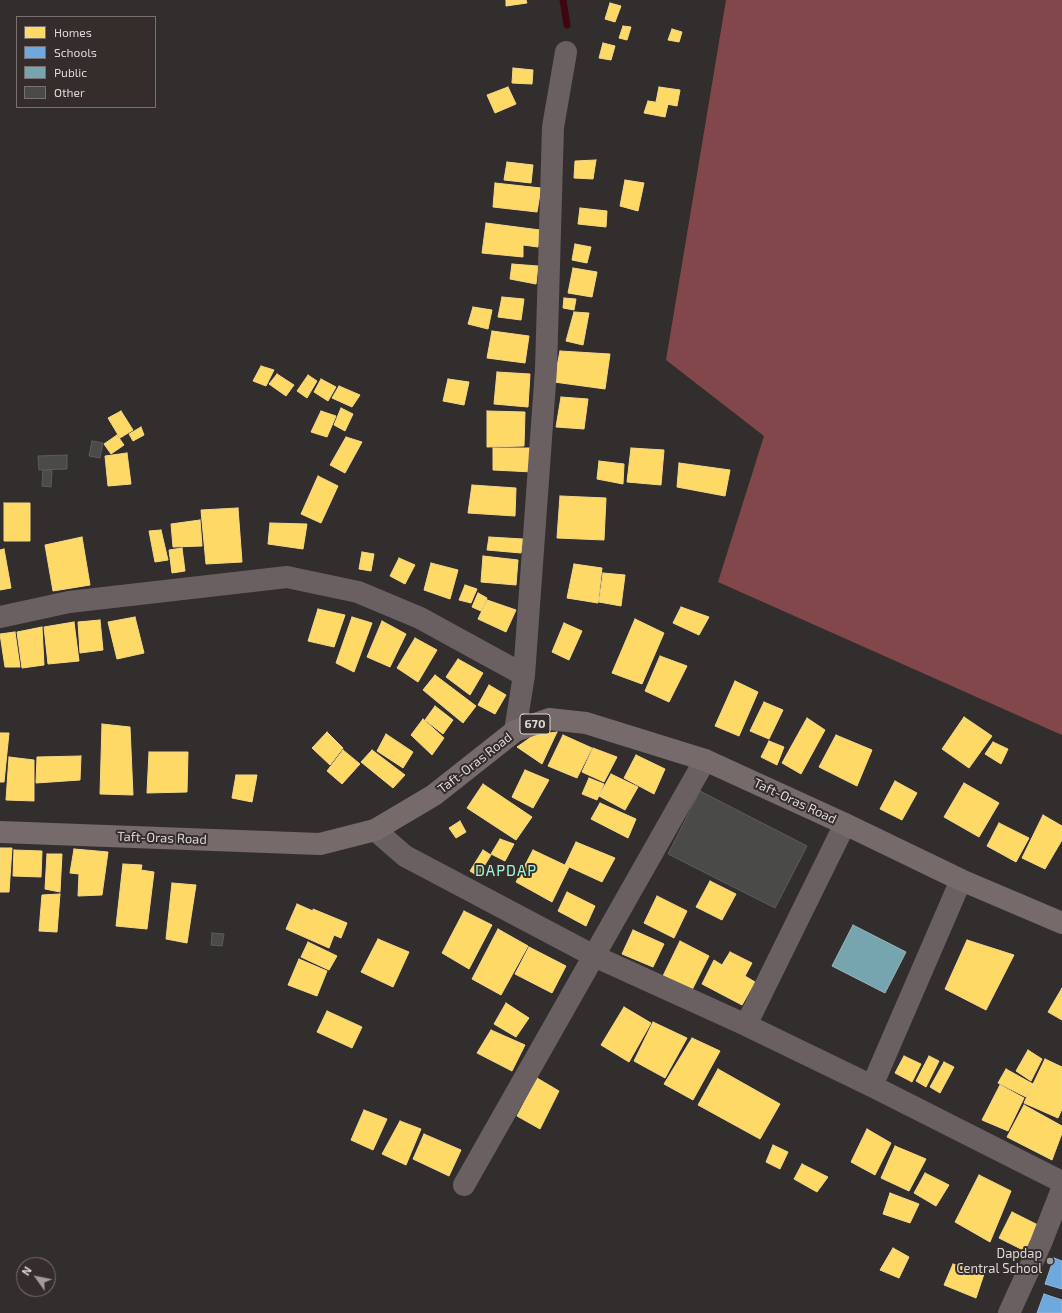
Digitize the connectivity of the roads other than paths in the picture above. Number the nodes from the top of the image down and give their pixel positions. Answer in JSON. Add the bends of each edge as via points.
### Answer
{"nodes":[{"id":1,"x":566,"y":52,"type":"dead end"},
{"id":2,"x":0,"y":618,"type":"edge"},
{"id":3,"x":524,"y":675,"type":"junction"},
{"id":4,"x":515,"y":730,"type":"junction"},
{"id":5,"x":705,"y":760,"type":"junction"},
{"id":6,"x":845,"y":824,"type":"junction"},
{"id":7,"x":375,"y":830,"type":"junction"},
{"id":8,"x":0,"y":832,"type":"edge"},
{"id":9,"x":961,"y":880,"type":"junction"},
{"id":10,"x":1062,"y":924,"type":"edge"},
{"id":11,"x":594,"y":956,"type":"junction"},
{"id":12,"x":746,"y":1025,"type":"junction"},
{"id":13,"x":872,"y":1086,"type":"junction"},
{"id":14,"x":1062,"y":1182,"type":"edge"},
{"id":15,"x":464,"y":1185,"type":"dead end"},
{"id":16,"x":1062,"y":1189,"type":"edge"},
{"id":17,"x":1009,"y":1313,"type":"edge"}],
"edges":[{"from":1,"to":3,"type":"street","via":[[553,127],[546,369]]},
{"from":2,"to":3,"type":"street","via":[[69,602],[287,576],[358,592],[420,618]]},
{"from":3,"to":4,"type":"street"},
{"from":4,"to":5,"type":"main road","name":"Taft-Oras Road","number":"670","via":[[549,719],[586,722]]},
{"from":4,"to":7,"type":"main road","name":"Taft-Oras Road","number":"670","via":[[434,795]]},
{"from":5,"to":6,"type":"main road","name":"Taft-Oras Road","number":"670"},
{"from":5,"to":11,"type":"street"},
{"from":6,"to":9,"type":"main road","name":"Taft-Oras Road","number":"670"},
{"from":6,"to":12,"type":"street"},
{"from":7,"to":8,"type":"main road","name":"Taft-Oras Road","number":"670","via":[[320,844]]},
{"from":7,"to":11,"type":"street","via":[[405,856]]},
{"from":9,"to":10,"type":"main road","name":"Taft-Oras Road","number":"670"},
{"from":9,"to":13,"type":"street"},
{"from":11,"to":12,"type":"street"},
{"from":11,"to":15,"type":"street"},
{"from":12,"to":13,"type":"street"},
{"from":13,"to":14,"type":"street"},
{"from":16,"to":17,"type":"street"}]}
